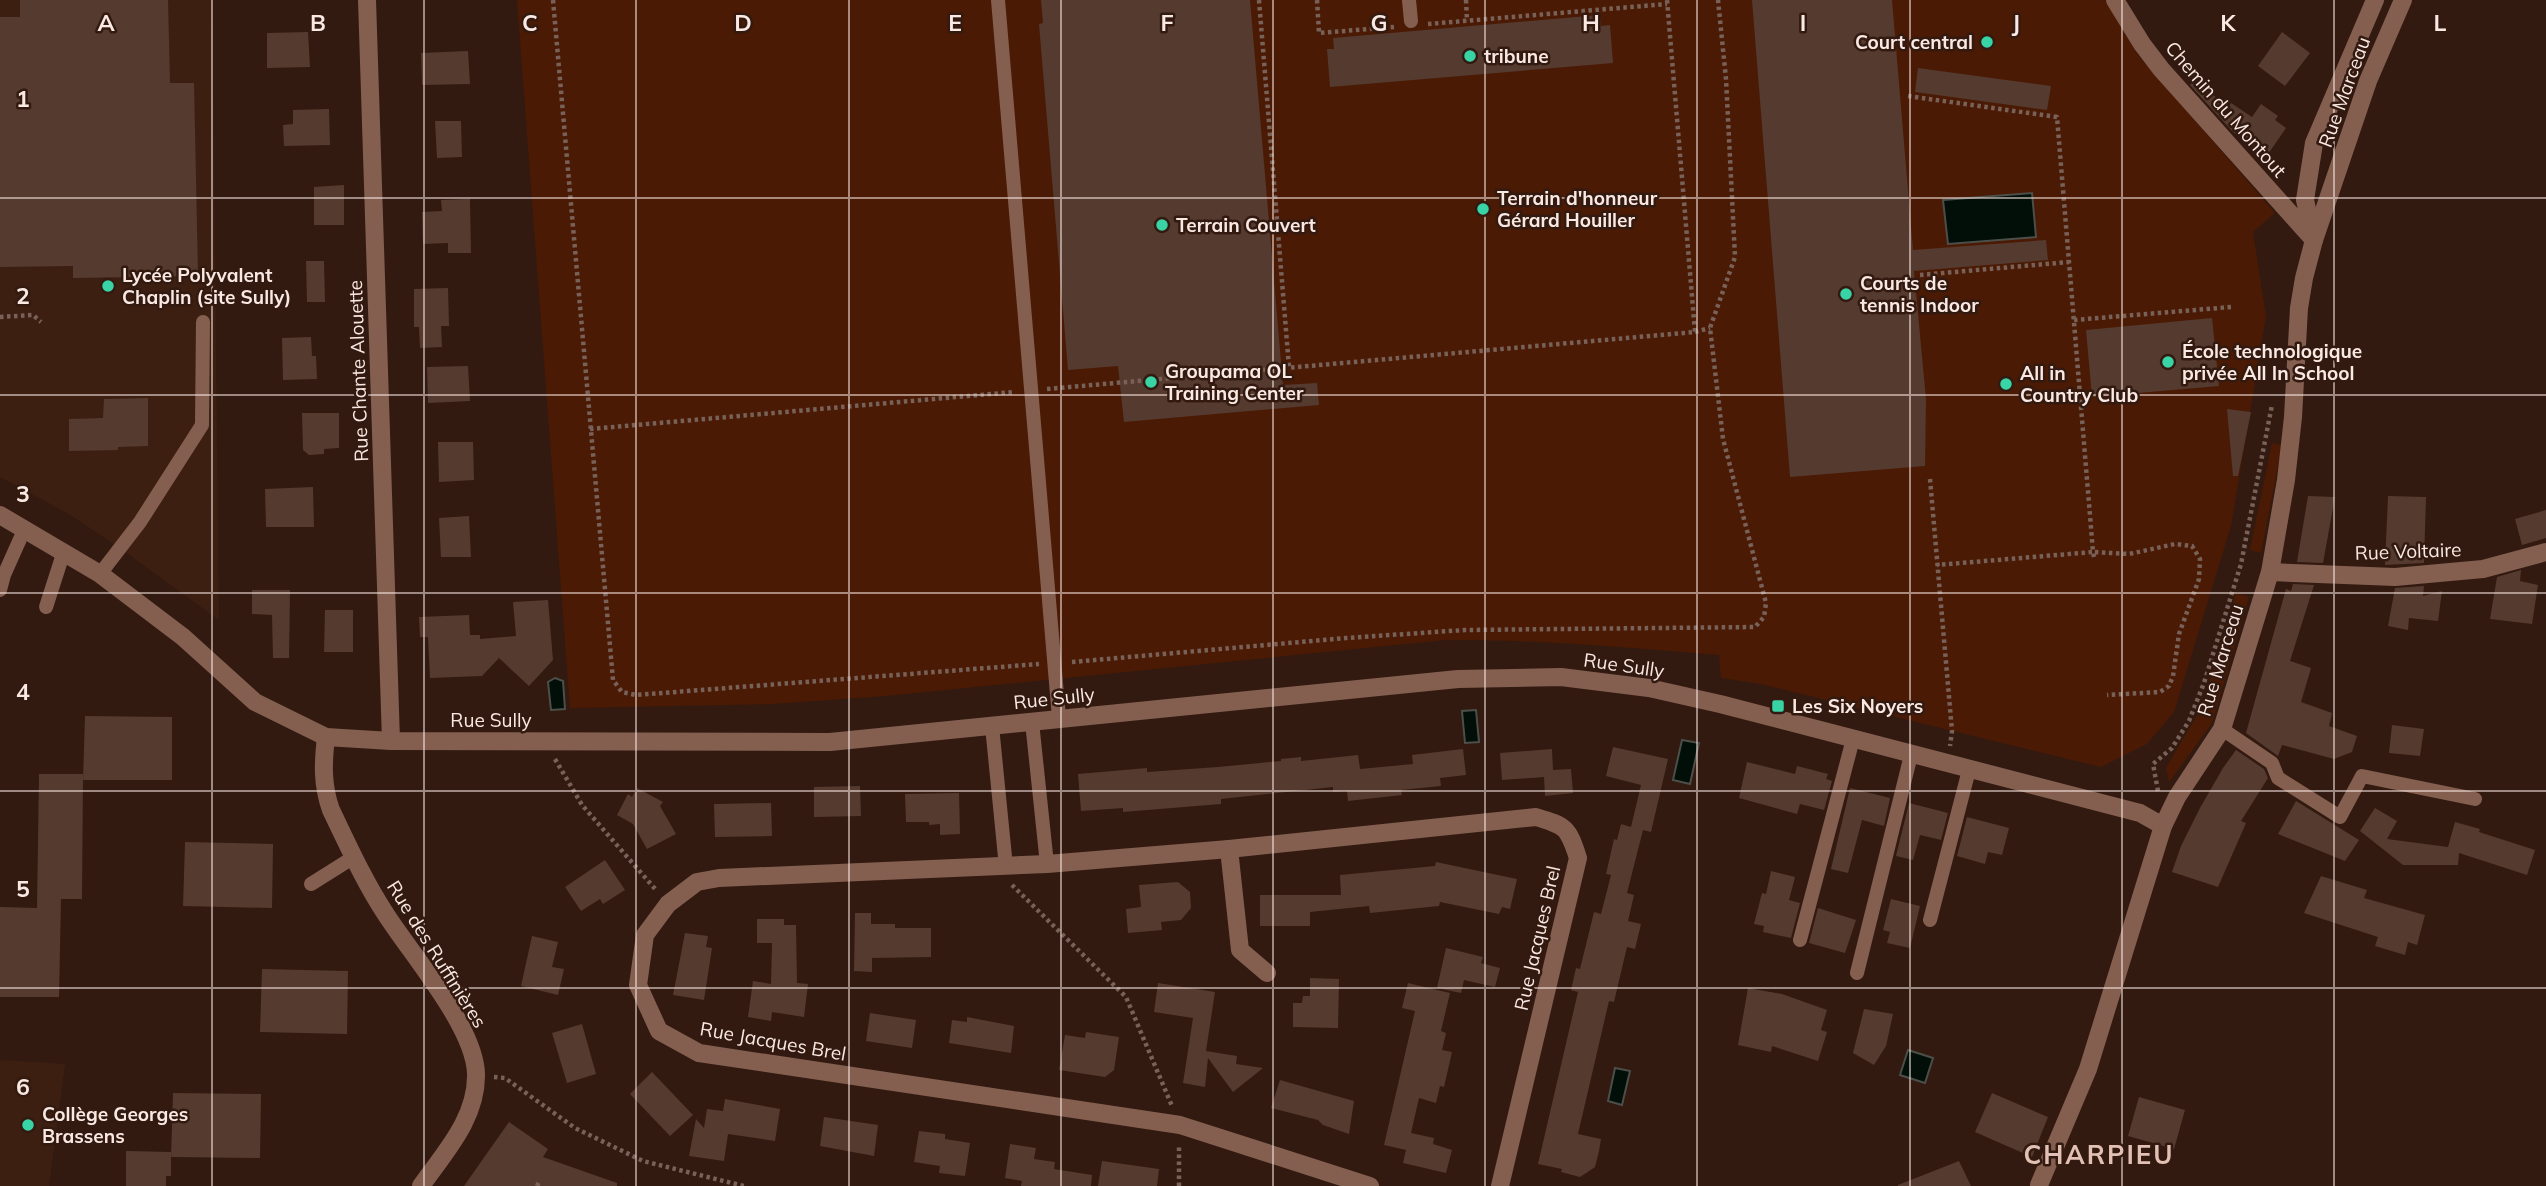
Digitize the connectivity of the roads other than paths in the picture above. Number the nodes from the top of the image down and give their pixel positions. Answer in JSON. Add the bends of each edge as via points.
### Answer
{"nodes":[{"id":1,"x":367,"y":0,"type":"edge"},
{"id":2,"x":998,"y":0,"type":"edge"},
{"id":3,"x":1409,"y":0,"type":"edge"},
{"id":4,"x":2115,"y":0,"type":"edge"},
{"id":5,"x":2375,"y":0,"type":"edge"},
{"id":6,"x":2403,"y":0,"type":"edge"},
{"id":7,"x":1405,"y":23,"type":"road end"},
{"id":8,"x":2314,"y":240,"type":"junction"},
{"id":9,"x":203,"y":322,"type":"dead end"},
{"id":10,"x":0,"y":515,"type":"edge"},
{"id":11,"x":25,"y":528,"type":"junction"},
{"id":12,"x":64,"y":551,"type":"junction"},
{"id":13,"x":2546,"y":552,"type":"edge"},
{"id":14,"x":2270,"y":572,"type":"junction"},
{"id":15,"x":100,"y":574,"type":"junction"},
{"id":16,"x":0,"y":590,"type":"edge"},
{"id":17,"x":46,"y":607,"type":"dead end"},
{"id":18,"x":1059,"y":718,"type":"junction"},
{"id":19,"x":1032,"y":722,"type":"junction"},
{"id":20,"x":992,"y":726,"type":"junction"},
{"id":21,"x":2222,"y":729,"type":"junction"},
{"id":22,"x":326,"y":737,"type":"junction"},
{"id":23,"x":1853,"y":739,"type":"junction"},
{"id":24,"x":391,"y":741,"type":"junction"},
{"id":25,"x":1911,"y":755,"type":"junction"},
{"id":26,"x":1969,"y":770,"type":"junction"},
{"id":27,"x":2475,"y":799,"type":"dead end"},
{"id":28,"x":2164,"y":826,"type":"junction"},
{"id":29,"x":1229,"y":849,"type":"junction"},
{"id":30,"x":354,"y":857,"type":"junction"},
{"id":31,"x":1047,"y":864,"type":"junction"},
{"id":32,"x":1006,"y":867,"type":"junction"},
{"id":33,"x":311,"y":884,"type":"dead end"},
{"id":34,"x":1930,"y":920,"type":"dead end"},
{"id":35,"x":1800,"y":940,"type":"dead end"},
{"id":36,"x":1267,"y":973,"type":"dead end"},
{"id":37,"x":1857,"y":973,"type":"dead end"},
{"id":38,"x":421,"y":1186,"type":"edge"},
{"id":39,"x":1370,"y":1186,"type":"edge"},
{"id":40,"x":1500,"y":1186,"type":"edge"},
{"id":41,"x":2039,"y":1186,"type":"edge"}],
"edges":[{"from":1,"to":24,"type":"street","name":"Rue Chante Alouette"},
{"from":2,"to":18,"type":"lane"},
{"from":3,"to":7,"type":"lane"},
{"from":4,"to":8,"type":"street","name":"Chemin du Montout","via":[[2161,69]]},
{"from":5,"to":8,"type":"street","name":"Rue Marceau","via":[[2314,144],[2305,200]]},
{"from":6,"to":8,"type":"street","name":"Rue Marceau","via":[[2368,81]]},
{"from":8,"to":14,"type":"street","name":"Rue Marceau","via":[[2299,308],[2288,467]]},
{"from":9,"to":15,"type":"lane","via":[[202,425],[140,522]]},
{"from":10,"to":11,"type":"street","name":"Rue Sully"},
{"from":11,"to":12,"type":"street","name":"Rue Sully"},
{"from":11,"to":16,"type":"lane"},
{"from":12,"to":15,"type":"street","name":"Rue Sully"},
{"from":12,"to":17,"type":"lane"},
{"from":13,"to":14,"type":"street","name":"Rue Voltaire","via":[[2483,569],[2395,577]]},
{"from":14,"to":21,"type":"street","name":"Rue Marceau"},
{"from":15,"to":22,"type":"street","name":"Rue Sully","via":[[183,637],[255,702]]},
{"from":18,"to":19,"type":"street","name":"Rue Sully"},
{"from":18,"to":23,"type":"street","name":"Rue Sully","via":[[1458,678],[1561,677],[1649,688]]},
{"from":19,"to":20,"type":"street","name":"Rue Sully"},
{"from":19,"to":31,"type":"lane"},
{"from":20,"to":24,"type":"street","name":"Rue Sully","via":[[830,742]]},
{"from":20,"to":32,"type":"lane"},
{"from":21,"to":27,"type":"lane","via":[[2273,763],[2278,778],[2340,817],[2362,776]]},
{"from":21,"to":28,"type":"street","name":"Rue Marceau","via":[[2177,797]]},
{"from":22,"to":24,"type":"street","name":"Rue Sully"},
{"from":22,"to":30,"type":"street","name":"Rue des Ruffinières","via":[[325,793]]},
{"from":23,"to":25,"type":"street","name":"Rue Sully"},
{"from":23,"to":35,"type":"lane"},
{"from":25,"to":26,"type":"street","name":"Rue Sully"},
{"from":25,"to":37,"type":"lane"},
{"from":26,"to":28,"type":"street","name":"Rue Sully","via":[[2140,813]]},
{"from":26,"to":34,"type":"lane"},
{"from":28,"to":41,"type":"street","name":"Rue Marceau","via":[[2088,1069]]},
{"from":29,"to":31,"type":"street","name":"Rue Jacques Brel"},
{"from":29,"to":36,"type":"street","via":[[1240,950]]},
{"from":29,"to":40,"type":"street","name":"Rue Jacques Brel","via":[[1536,817],[1558,824],[1570,834],[1578,858]]},
{"from":30,"to":33,"type":"lane"},
{"from":30,"to":38,"type":"street","name":"Rue des Ruffinières","via":[[384,911],[458,1021],[474,1056],[474,1098],[464,1125]]},
{"from":31,"to":32,"type":"street","name":"Rue Jacques Brel"},
{"from":32,"to":39,"type":"street","name":"Rue Jacques Brel","via":[[697,882],[668,904],[645,935],[638,985],[659,1031],[699,1054],[1180,1125]]}]}
